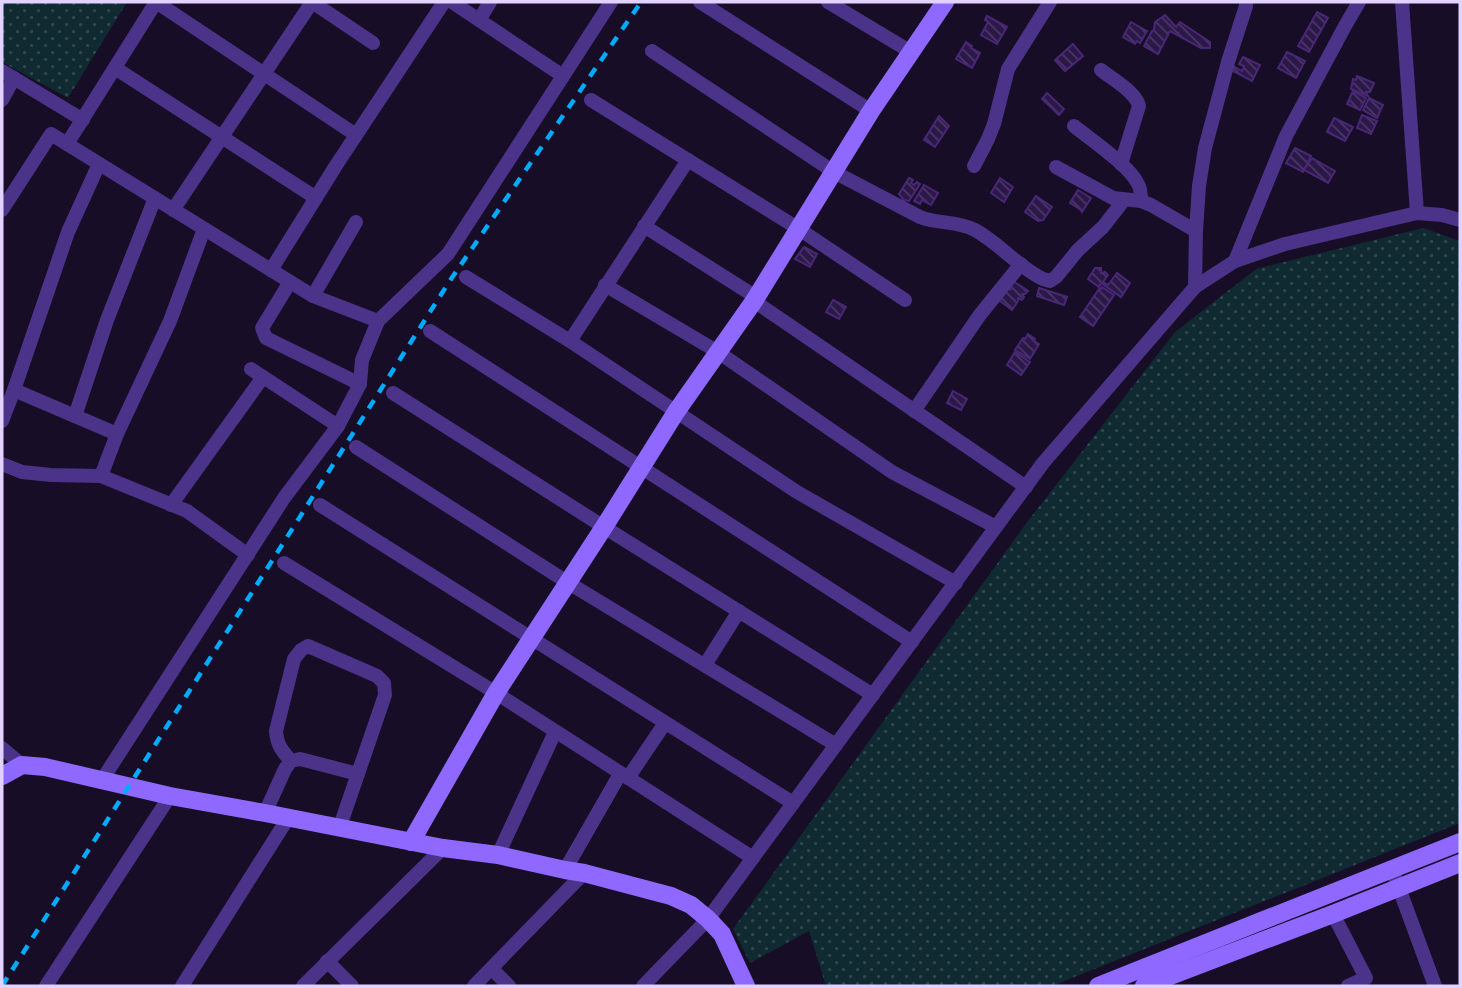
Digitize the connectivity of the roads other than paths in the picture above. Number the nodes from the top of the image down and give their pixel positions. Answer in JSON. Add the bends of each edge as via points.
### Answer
{"nodes":[{"id":1,"x":156,"y":2,"type":"edge"},
{"id":2,"x":312,"y":2,"type":"edge"},
{"id":3,"x":444,"y":2,"type":"edge"},
{"id":4,"x":452,"y":2,"type":"edge"},
{"id":5,"x":490,"y":2,"type":"edge"},
{"id":6,"x":611,"y":2,"type":"edge"},
{"id":7,"x":700,"y":2,"type":"edge"},
{"id":8,"x":828,"y":2,"type":"edge"},
{"id":9,"x":945,"y":2,"type":"edge"},
{"id":10,"x":1049,"y":2,"type":"edge"},
{"id":11,"x":1246,"y":2,"type":"edge"},
{"id":12,"x":1359,"y":2,"type":"edge"},
{"id":13,"x":1402,"y":2,"type":"edge"},
{"id":14,"x":479,"y":20,"type":"junction"},
{"id":15,"x":373,"y":43,"type":"dead end"},
{"id":16,"x":652,"y":51,"type":"dead end"},
{"id":17,"x":911,"y":52,"type":"junction"},
{"id":18,"x":115,"y":68,"type":"junction"},
{"id":19,"x":1101,"y":70,"type":"dead end"},
{"id":20,"x":264,"y":74,"type":"junction"},
{"id":21,"x":8,"y":75,"type":"edge"},
{"id":22,"x":562,"y":76,"type":"junction"},
{"id":23,"x":2,"y":100,"type":"edge"},
{"id":24,"x":591,"y":100,"type":"dead end"},
{"id":25,"x":871,"y":111,"type":"junction"},
{"id":26,"x":83,"y":120,"type":"junction"},
{"id":27,"x":1074,"y":126,"type":"dead end"},
{"id":28,"x":356,"y":135,"type":"junction"},
{"id":29,"x":222,"y":137,"type":"junction"},
{"id":30,"x":67,"y":144,"type":"junction"},
{"id":31,"x":688,"y":160,"type":"junction"},
{"id":32,"x":99,"y":164,"type":"junction"},
{"id":33,"x":1121,"y":164,"type":"junction"},
{"id":34,"x":974,"y":166,"type":"dead end"},
{"id":35,"x":1056,"y":167,"type":"dead end"},
{"id":36,"x":834,"y":172,"type":"junction"},
{"id":37,"x":155,"y":198,"type":"junction"},
{"id":38,"x":316,"y":198,"type":"junction"},
{"id":39,"x":1124,"y":200,"type":"junction"},
{"id":40,"x":1141,"y":201,"type":"junction"},
{"id":41,"x":2,"y":210,"type":"edge"},
{"id":42,"x":173,"y":210,"type":"junction"},
{"id":43,"x":1417,"y":213,"type":"junction"},
{"id":44,"x":1460,"y":220,"type":"edge"},
{"id":45,"x":356,"y":222,"type":"dead end"},
{"id":46,"x":644,"y":226,"type":"junction"},
{"id":47,"x":204,"y":229,"type":"junction"},
{"id":48,"x":799,"y":229,"type":"junction"},
{"id":49,"x":1196,"y":231,"type":"junction"},
{"id":50,"x":1235,"y":261,"type":"junction"},
{"id":51,"x":1021,"y":264,"type":"junction"},
{"id":52,"x":271,"y":270,"type":"junction"},
{"id":53,"x":466,"y":277,"type":"dead end"},
{"id":54,"x":289,"y":282,"type":"junction"},
{"id":55,"x":605,"y":285,"type":"junction"},
{"id":56,"x":1195,"y":287,"type":"junction"},
{"id":57,"x":313,"y":296,"type":"junction"},
{"id":58,"x":755,"y":299,"type":"junction"},
{"id":59,"x":905,"y":300,"type":"dead end"},
{"id":60,"x":378,"y":321,"type":"junction"},
{"id":61,"x":430,"y":331,"type":"dead end"},
{"id":62,"x":570,"y":341,"type":"junction"},
{"id":63,"x":718,"y":352,"type":"junction"},
{"id":64,"x":360,"y":384,"type":"junction"},
{"id":65,"x":14,"y":390,"type":"junction"},
{"id":66,"x":393,"y":393,"type":"dead end"},
{"id":67,"x":914,"y":411,"type":"junction"},
{"id":68,"x":676,"y":412,"type":"junction"},
{"id":69,"x":75,"y":416,"type":"junction"},
{"id":70,"x":2,"y":421,"type":"edge"},
{"id":71,"x":338,"y":425,"type":"junction"},
{"id":72,"x":117,"y":434,"type":"junction"},
{"id":73,"x":356,"y":447,"type":"dead end"},
{"id":74,"x":2,"y":464,"type":"edge"},
{"id":75,"x":641,"y":467,"type":"junction"},
{"id":76,"x":101,"y":476,"type":"junction"},
{"id":77,"x":1026,"y":487,"type":"junction"},
{"id":78,"x":171,"y":505,"type":"junction"},
{"id":79,"x":320,"y":505,"type":"dead end"},
{"id":80,"x":604,"y":527,"type":"junction"},
{"id":81,"x":996,"y":527,"type":"junction"},
{"id":82,"x":248,"y":555,"type":"junction"},
{"id":83,"x":284,"y":563,"type":"dead end"},
{"id":84,"x":567,"y":582,"type":"junction"},
{"id":85,"x":956,"y":583,"type":"junction"},
{"id":86,"x":739,"y":611,"type":"junction"},
{"id":87,"x":532,"y":639,"type":"junction"},
{"id":88,"x":912,"y":642,"type":"junction"},
{"id":89,"x":705,"y":665,"type":"junction"},
{"id":90,"x":496,"y":693,"type":"junction"},
{"id":91,"x":873,"y":695,"type":"junction"},
{"id":92,"x":665,"y":723,"type":"junction"},
{"id":93,"x":555,"y":732,"type":"junction"},
{"id":94,"x":836,"y":745,"type":"junction"},
{"id":95,"x":2,"y":748,"type":"edge"},
{"id":96,"x":292,"y":761,"type":"junction"},
{"id":97,"x":22,"y":765,"type":"junction"},
{"id":98,"x":358,"y":774,"type":"junction"},
{"id":99,"x":2,"y":776,"type":"edge"},
{"id":100,"x":624,"y":776,"type":"junction"},
{"id":101,"x":102,"y":780,"type":"junction"},
{"id":102,"x":170,"y":796,"type":"junction"},
{"id":103,"x":793,"y":803,"type":"junction"},
{"id":104,"x":265,"y":813,"type":"junction"},
{"id":105,"x":288,"y":818,"type":"junction"},
{"id":106,"x":340,"y":828,"type":"junction"},
{"id":107,"x":411,"y":842,"type":"junction"},
{"id":108,"x":1460,"y":842,"type":"edge"},
{"id":109,"x":443,"y":848,"type":"junction"},
{"id":110,"x":498,"y":855,"type":"junction"},
{"id":111,"x":753,"y":858,"type":"junction"},
{"id":112,"x":1459,"y":866,"type":"edge"},
{"id":113,"x":1392,"y":869,"type":"junction"},
{"id":114,"x":565,"y":870,"type":"junction"},
{"id":115,"x":584,"y":873,"type":"junction"},
{"id":116,"x":1399,"y":889,"type":"junction"},
{"id":117,"x":1334,"y":914,"type":"junction"},
{"id":118,"x":1273,"y":916,"type":"junction"},
{"id":119,"x":708,"y":919,"type":"junction"},
{"id":120,"x":1280,"y":934,"type":"junction"},
{"id":121,"x":327,"y":961,"type":"junction"},
{"id":122,"x":492,"y":969,"type":"junction"},
{"id":123,"x":1179,"y":972,"type":"edge"},
{"id":124,"x":50,"y":985,"type":"edge"},
{"id":125,"x":182,"y":986,"type":"edge"},
{"id":126,"x":303,"y":986,"type":"edge"},
{"id":127,"x":352,"y":986,"type":"edge"},
{"id":128,"x":474,"y":986,"type":"edge"},
{"id":129,"x":509,"y":986,"type":"edge"},
{"id":130,"x":643,"y":986,"type":"edge"},
{"id":131,"x":746,"y":986,"type":"edge"},
{"id":132,"x":1098,"y":986,"type":"edge"},
{"id":133,"x":1144,"y":986,"type":"edge"},
{"id":134,"x":1348,"y":986,"type":"edge"},
{"id":135,"x":1436,"y":986,"type":"edge"}],
"edges":[{"from":1,"to":18,"type":"street"},
{"from":1,"to":20,"type":"street"},
{"from":2,"to":15,"type":"street"},
{"from":2,"to":20,"type":"street"},
{"from":3,"to":28,"type":"street"},
{"from":4,"to":14,"type":"street"},
{"from":5,"to":14,"type":"street"},
{"from":6,"to":22,"type":"street"},
{"from":7,"to":25,"type":"street"},
{"from":8,"to":17,"type":"street"},
{"from":9,"to":17,"type":"street"},
{"from":10,"to":34,"type":"street","via":[[1008,69],[994,124]]},
{"from":11,"to":49,"type":"street","via":[[1205,148]]},
{"from":12,"to":50,"type":"street","via":[[1286,136]]},
{"from":13,"to":43,"type":"street"},
{"from":14,"to":22,"type":"street"},
{"from":16,"to":36,"type":"street"},
{"from":17,"to":25,"type":"street"},
{"from":18,"to":26,"type":"street"},
{"from":18,"to":29,"type":"street"},
{"from":19,"to":33,"type":"street","via":[[1138,100]]},
{"from":20,"to":28,"type":"street"},
{"from":20,"to":29,"type":"street"},
{"from":21,"to":23,"type":"street"},
{"from":21,"to":26,"type":"street"},
{"from":22,"to":60,"type":"street","via":[[448,254]]},
{"from":24,"to":31,"type":"street"},
{"from":25,"to":36,"type":"street"},
{"from":26,"to":30,"type":"street"},
{"from":27,"to":33,"type":"street"},
{"from":28,"to":38,"type":"street"},
{"from":29,"to":38,"type":"street"},
{"from":29,"to":42,"type":"street"},
{"from":30,"to":32,"type":"street"},
{"from":30,"to":41,"type":"street","via":[[51,134]]},
{"from":31,"to":46,"type":"street"},
{"from":31,"to":48,"type":"street"},
{"from":32,"to":37,"type":"street"},
{"from":32,"to":65,"type":"street","via":[[68,232]]},
{"from":33,"to":40,"type":"street","via":[[1137,181]]},
{"from":35,"to":39,"type":"street"},
{"from":36,"to":48,"type":"street"},
{"from":36,"to":51,"type":"street","via":[[920,217],[975,230]]},
{"from":37,"to":42,"type":"street"},
{"from":37,"to":69,"type":"street"},
{"from":38,"to":52,"type":"street"},
{"from":39,"to":40,"type":"street"},
{"from":39,"to":51,"type":"street","via":[[1050,281]]},
{"from":40,"to":49,"type":"street"},
{"from":42,"to":47,"type":"street"},
{"from":43,"to":44,"type":"street"},
{"from":43,"to":50,"type":"street","via":[[1285,244]]},
{"from":45,"to":57,"type":"street"},
{"from":46,"to":55,"type":"street"},
{"from":46,"to":58,"type":"street"},
{"from":47,"to":52,"type":"street"},
{"from":47,"to":72,"type":"street","via":[[170,321]]},
{"from":48,"to":58,"type":"street"},
{"from":48,"to":59,"type":"street"},
{"from":49,"to":56,"type":"street"},
{"from":50,"to":56,"type":"street"},
{"from":51,"to":67,"type":"street"},
{"from":52,"to":54,"type":"street"},
{"from":53,"to":62,"type":"street"},
{"from":54,"to":57,"type":"street"},
{"from":54,"to":64,"type":"street","via":[[262,328],[266,338]]},
{"from":55,"to":62,"type":"street"},
{"from":55,"to":63,"type":"street"},
{"from":56,"to":77,"type":"street"},
{"from":57,"to":60,"type":"street"},
{"from":58,"to":63,"type":"street"},
{"from":58,"to":67,"type":"street"},
{"from":60,"to":64,"type":"street","via":[[362,360]]},
{"from":61,"to":75,"type":"street"},
{"from":62,"to":68,"type":"street"},
{"from":63,"to":68,"type":"street"},
{"from":63,"to":81,"type":"street","via":[[892,472]]},
{"from":64,"to":71,"type":"street"},
{"from":65,"to":69,"type":"street"},
{"from":65,"to":70,"type":"street"},
{"from":66,"to":80,"type":"street"},
{"from":67,"to":77,"type":"street"},
{"from":68,"to":75,"type":"street"},
{"from":68,"to":85,"type":"street","via":[[797,492]]},
{"from":69,"to":72,"type":"street"},
{"from":71,"to":78,"type":"street","via":[[257,373]]},
{"from":71,"to":82,"type":"street"},
{"from":72,"to":76,"type":"street"},
{"from":73,"to":84,"type":"street"},
{"from":74,"to":76,"type":"street","via":[[22,472]]},
{"from":75,"to":80,"type":"street"},
{"from":75,"to":88,"type":"street"},
{"from":76,"to":78,"type":"street"},
{"from":77,"to":81,"type":"street"},
{"from":78,"to":82,"type":"street","via":[[187,511]]},
{"from":79,"to":87,"type":"street"},
{"from":80,"to":84,"type":"street"},
{"from":80,"to":86,"type":"street"},
{"from":81,"to":85,"type":"street"},
{"from":82,"to":101,"type":"street"},
{"from":83,"to":90,"type":"street"},
{"from":84,"to":87,"type":"street"},
{"from":84,"to":89,"type":"street"},
{"from":85,"to":88,"type":"street"},
{"from":86,"to":89,"type":"street"},
{"from":86,"to":91,"type":"street"},
{"from":87,"to":90,"type":"street"},
{"from":87,"to":92,"type":"street"},
{"from":88,"to":91,"type":"street"},
{"from":89,"to":94,"type":"street"},
{"from":90,"to":93,"type":"street"},
{"from":90,"to":107,"type":"street"},
{"from":91,"to":94,"type":"street"},
{"from":92,"to":100,"type":"street"},
{"from":92,"to":103,"type":"street"},
{"from":93,"to":100,"type":"street"},
{"from":93,"to":110,"type":"street"},
{"from":94,"to":103,"type":"street"},
{"from":95,"to":97,"type":"street"},
{"from":96,"to":98,"type":"street","via":[[300,759]]},
{"from":96,"to":98,"type":"street","via":[[280,750],[276,731],[295,659],[308,646],[384,683],[385,695]]},
{"from":96,"to":104,"type":"street"},
{"from":97,"to":99,"type":"street"},
{"from":97,"to":101,"type":"street"},
{"from":98,"to":106,"type":"street"},
{"from":100,"to":111,"type":"street"},
{"from":100,"to":114,"type":"street"},
{"from":101,"to":102,"type":"street"},
{"from":102,"to":104,"type":"street"},
{"from":102,"to":124,"type":"street"},
{"from":103,"to":111,"type":"street"},
{"from":104,"to":105,"type":"street"},
{"from":105,"to":106,"type":"street"},
{"from":105,"to":125,"type":"street"},
{"from":106,"to":107,"type":"street"},
{"from":107,"to":109,"type":"street"},
{"from":108,"to":113,"type":"street"},
{"from":109,"to":110,"type":"street"},
{"from":109,"to":121,"type":"street"},
{"from":110,"to":114,"type":"street"},
{"from":111,"to":119,"type":"street"},
{"from":112,"to":116,"type":"street"},
{"from":113,"to":116,"type":"street"},
{"from":113,"to":118,"type":"street"},
{"from":114,"to":115,"type":"street"},
{"from":115,"to":119,"type":"street","via":[[671,896]]},
{"from":115,"to":122,"type":"street"},
{"from":116,"to":117,"type":"street"},
{"from":116,"to":135,"type":"street"},
{"from":117,"to":120,"type":"street"},
{"from":117,"to":134,"type":"street","via":[[1366,978]]},
{"from":118,"to":120,"type":"street"},
{"from":118,"to":123,"type":"street"},
{"from":119,"to":130,"type":"street"},
{"from":119,"to":131,"type":"street","via":[[722,934]]},
{"from":120,"to":123,"type":"street"},
{"from":121,"to":126,"type":"street"},
{"from":121,"to":127,"type":"street"},
{"from":122,"to":128,"type":"street"},
{"from":122,"to":129,"type":"street"},
{"from":123,"to":132,"type":"street"},
{"from":123,"to":133,"type":"street"}]}
